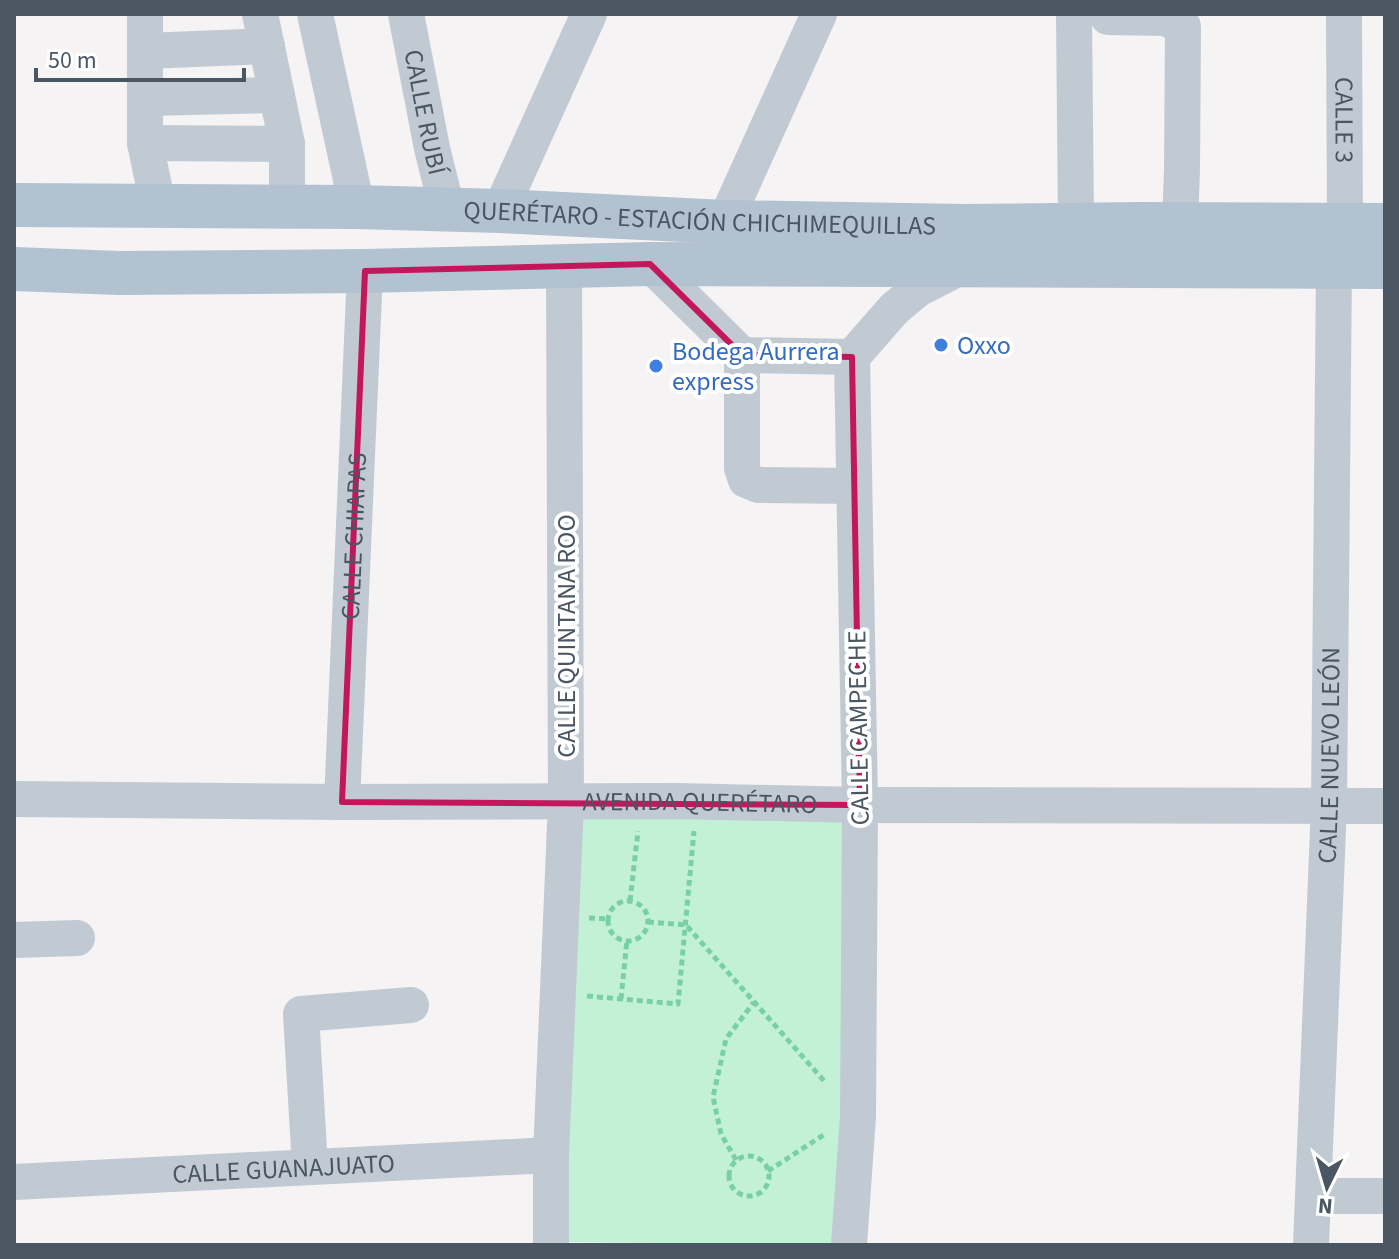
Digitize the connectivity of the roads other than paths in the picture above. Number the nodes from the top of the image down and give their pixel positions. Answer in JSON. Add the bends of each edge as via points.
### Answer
{"nodes":[{"id":1,"x":145,"y":14,"type":"edge"},
{"id":2,"x":315,"y":14,"type":"edge"},
{"id":3,"x":406,"y":14,"type":"edge"},
{"id":4,"x":589,"y":14,"type":"edge"},
{"id":5,"x":819,"y":14,"type":"edge"},
{"id":6,"x":1344,"y":14,"type":"edge"},
{"id":7,"x":1091,"y":16,"type":"edge"},
{"id":8,"x":264,"y":30,"type":"edge"},
{"id":9,"x":145,"y":51,"type":"junction"},
{"id":10,"x":277,"y":95,"type":"junction"},
{"id":11,"x":145,"y":98,"type":"junction"},
{"id":12,"x":145,"y":143,"type":"junction"},
{"id":13,"x":287,"y":144,"type":"junction"},
{"id":14,"x":14,"y":205,"type":"edge"},
{"id":15,"x":158,"y":205,"type":"junction"},
{"id":16,"x":287,"y":205,"type":"junction"},
{"id":17,"x":357,"y":207,"type":"junction"},
{"id":18,"x":447,"y":209,"type":"junction"},
{"id":19,"x":500,"y":211,"type":"junction"},
{"id":20,"x":610,"y":217,"type":"junction"},
{"id":21,"x":725,"y":222,"type":"junction"},
{"id":22,"x":1076,"y":224,"type":"junction"},
{"id":23,"x":1180,"y":224,"type":"junction"},
{"id":24,"x":1355,"y":239,"type":"edge"},
{"id":25,"x":650,"y":264,"type":"junction"},
{"id":26,"x":963,"y":266,"type":"junction"},
{"id":27,"x":564,"y":267,"type":"junction"},
{"id":28,"x":1385,"y":267,"type":"edge"},
{"id":29,"x":14,"y":269,"type":"edge"},
{"id":30,"x":301,"y":271,"type":"junction"},
{"id":31,"x":365,"y":271,"type":"junction"},
{"id":32,"x":119,"y":273,"type":"junction"},
{"id":33,"x":742,"y":355,"type":"junction"},
{"id":34,"x":852,"y":357,"type":"junction"},
{"id":35,"x":853,"y":486,"type":"junction"},
{"id":36,"x":14,"y":799,"type":"edge"},
{"id":37,"x":342,"y":802,"type":"junction"},
{"id":38,"x":566,"y":802,"type":"junction"},
{"id":39,"x":860,"y":805,"type":"junction"},
{"id":40,"x":1329,"y":805,"type":"junction"},
{"id":41,"x":1385,"y":806,"type":"edge"},
{"id":42,"x":77,"y":938,"type":"dead end"},
{"id":43,"x":14,"y":940,"type":"edge"},
{"id":44,"x":411,"y":1005,"type":"dead end"},
{"id":45,"x":551,"y":1155,"type":"junction"},
{"id":46,"x":310,"y":1167,"type":"junction"},
{"id":47,"x":14,"y":1182,"type":"edge"},
{"id":48,"x":1314,"y":1196,"type":"junction"},
{"id":49,"x":1385,"y":1196,"type":"edge"},
{"id":50,"x":551,"y":1245,"type":"edge"},
{"id":51,"x":849,"y":1245,"type":"edge"},
{"id":52,"x":1311,"y":1245,"type":"edge"}],
"edges":[{"from":1,"to":9,"type":"street"},
{"from":2,"to":17,"type":"street"},
{"from":3,"to":18,"type":"street","name":"CALLE RUBÍ"},
{"from":4,"to":19,"type":"street"},
{"from":5,"to":21,"type":"street"},
{"from":6,"to":24,"type":"street","name":"CALLE 3"},
{"from":7,"to":22,"type":"street"},
{"from":7,"to":23,"type":"street","via":[[1166,18],[1183,27]]},
{"from":8,"to":9,"type":"street"},
{"from":8,"to":10,"type":"street"},
{"from":9,"to":11,"type":"street"},
{"from":10,"to":11,"type":"street"},
{"from":10,"to":13,"type":"street"},
{"from":11,"to":12,"type":"street"},
{"from":12,"to":13,"type":"street"},
{"from":12,"to":15,"type":"street"},
{"from":13,"to":16,"type":"street"},
{"from":14,"to":15,"type":"main road","name":"QUERÉTARO - ESTACIÓN CHICHIMEQUILLAS"},
{"from":15,"to":16,"type":"main road","name":"QUERÉTARO - ESTACIÓN CHICHIMEQUILLAS"},
{"from":15,"to":32,"type":"main road","via":[[195,222],[195,252]]},
{"from":16,"to":17,"type":"main road","name":"QUERÉTARO - ESTACIÓN CHICHIMEQUILLAS"},
{"from":17,"to":18,"type":"main road","name":"QUERÉTARO - ESTACIÓN CHICHIMEQUILLAS"},
{"from":18,"to":19,"type":"main road","name":"QUERÉTARO - ESTACIÓN CHICHIMEQUILLAS"},
{"from":19,"to":20,"type":"main road","name":"QUERÉTARO - ESTACIÓN CHICHIMEQUILLAS"},
{"from":20,"to":21,"type":"main road","name":"QUERÉTARO - ESTACIÓN CHICHIMEQUILLAS"},
{"from":20,"to":30,"type":"main road","via":[[297,224],[281,235],[279,247],[288,265]]},
{"from":21,"to":22,"type":"main road","name":"QUERÉTARO - ESTACIÓN CHICHIMEQUILLAS"},
{"from":22,"to":23,"type":"main road","name":"QUERÉTARO - ESTACIÓN CHICHIMEQUILLAS"},
{"from":23,"to":24,"type":"main road","name":"QUERÉTARO - ESTACIÓN CHICHIMEQUILLAS"},
{"from":24,"to":26,"type":"main road","name":"QUERÉTARO - ESTACIÓN CHICHIMEQUILLAS"},
{"from":24,"to":28,"type":"main road","name":"QUERÉTARO - ESTACIÓN CHICHIMEQUILLAS"},
{"from":24,"to":40,"type":"street","name":"CALLE NUEVO LEÓN"},
{"from":25,"to":26,"type":"main road","name":"QUERÉTARO - ESTACIÓN CHICHIMEQUILLAS"},
{"from":25,"to":27,"type":"main road","name":"QUERÉTARO - ESTACIÓN CHICHIMEQUILLAS"},
{"from":25,"to":33,"type":"street"},
{"from":26,"to":34,"type":"street","via":[[918,289]]},
{"from":27,"to":31,"type":"main road","name":"QUERÉTARO - ESTACIÓN CHICHIMEQUILLAS"},
{"from":27,"to":38,"type":"street","name":"CALLE QUINTANA ROO"},
{"from":29,"to":32,"type":"main road","name":"QUERÉTARO - ESTACIÓN CHICHIMEQUILLAS"},
{"from":30,"to":31,"type":"main road","name":"QUERÉTARO - ESTACIÓN CHICHIMEQUILLAS"},
{"from":30,"to":32,"type":"main road","name":"QUERÉTARO - ESTACIÓN CHICHIMEQUILLAS"},
{"from":31,"to":37,"type":"street","name":"CALLE CHIAPAS"},
{"from":33,"to":34,"type":"street"},
{"from":33,"to":35,"type":"street","via":[[746,480],[758,485]]},
{"from":34,"to":35,"type":"street","name":"CALLE CAMPECHE"},
{"from":35,"to":39,"type":"street","name":"CALLE CAMPECHE"},
{"from":36,"to":37,"type":"street","name":"AVENIDA QUERÉTARO"},
{"from":37,"to":38,"type":"street","name":"AVENIDA QUERÉTARO"},
{"from":38,"to":39,"type":"street","name":"AVENIDA QUERÉTARO"},
{"from":38,"to":45,"type":"street","name":"CALLE QUINTANA ROO"},
{"from":39,"to":40,"type":"street","name":"AVENIDA QUERÉTARO"},
{"from":39,"to":51,"type":"street","name":"CALLE CAMPECHE","via":[[858,1116]]},
{"from":40,"to":41,"type":"street","name":"AVENIDA QUERÉTARO"},
{"from":40,"to":48,"type":"street","name":"CALLE NUEVO LEÓN"},
{"from":42,"to":43,"type":"street"},
{"from":44,"to":46,"type":"street","via":[[301,1014]]},
{"from":45,"to":46,"type":"street","name":"CALLE GUANAJUATO"},
{"from":45,"to":50,"type":"street","name":"CALLE QUINTANA ROO"},
{"from":46,"to":47,"type":"street","name":"CALLE GUANAJUATO"},
{"from":48,"to":49,"type":"street"},
{"from":48,"to":52,"type":"street","name":"CALLE NUEVO LEÓN"}]}
